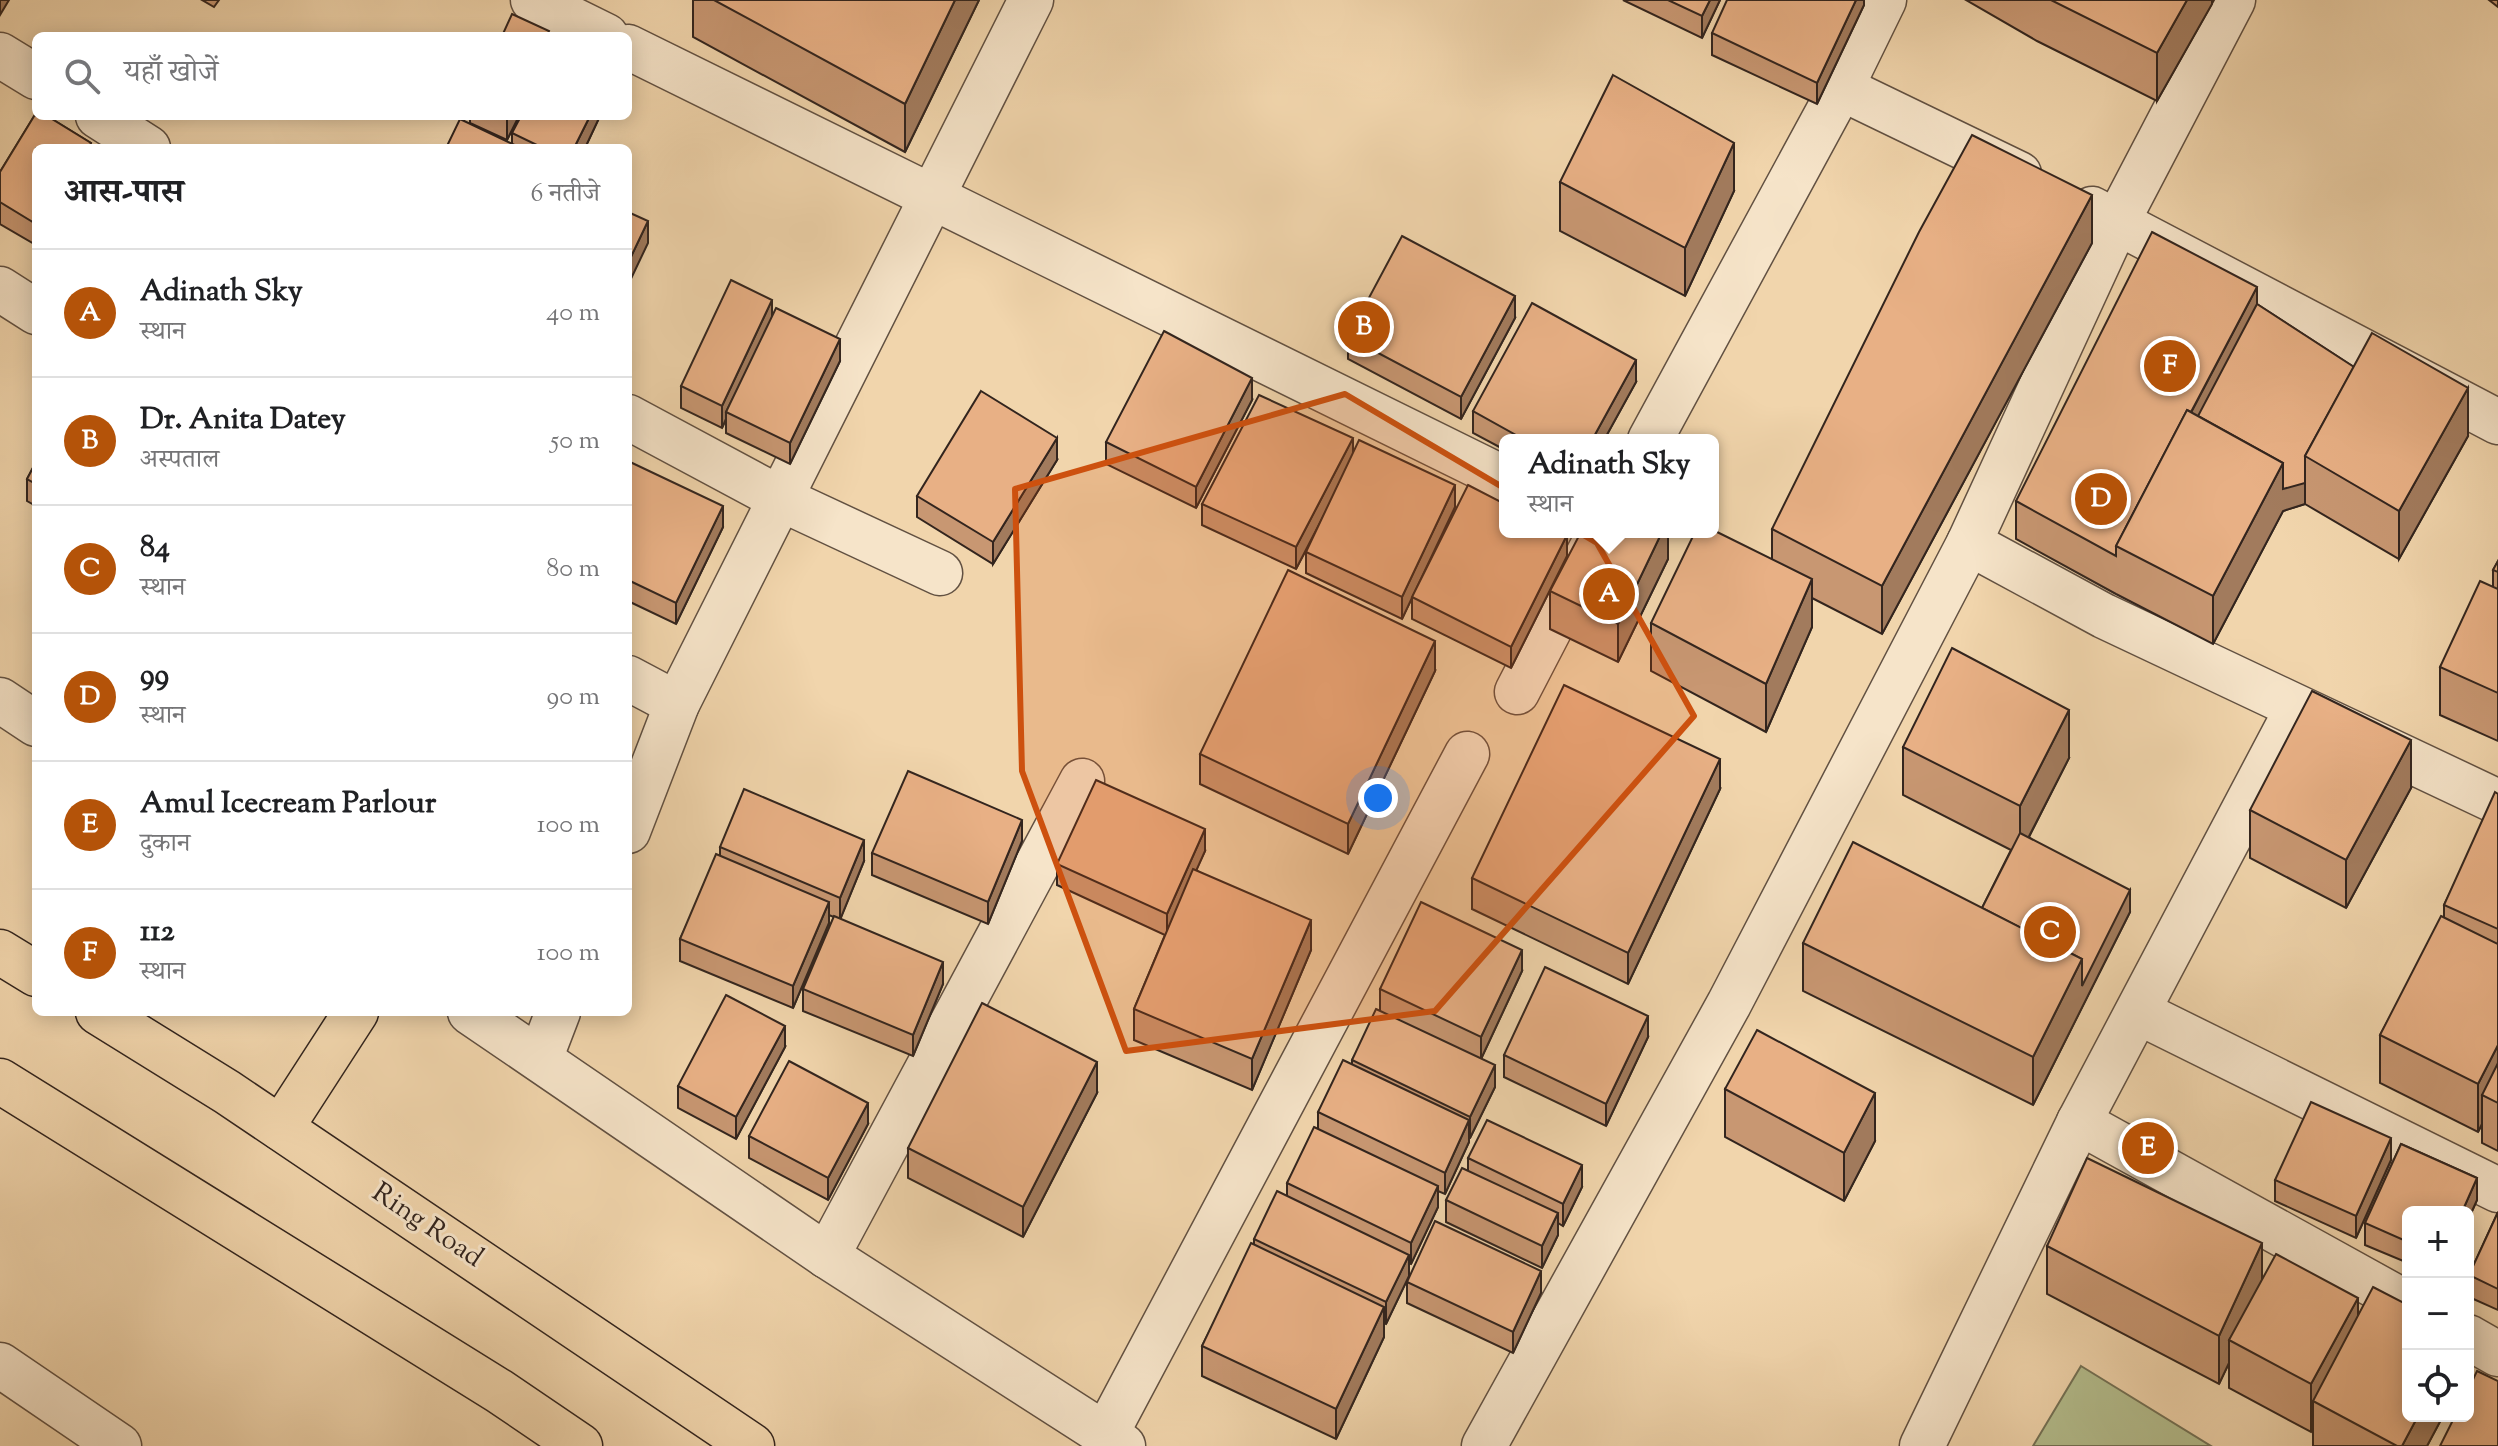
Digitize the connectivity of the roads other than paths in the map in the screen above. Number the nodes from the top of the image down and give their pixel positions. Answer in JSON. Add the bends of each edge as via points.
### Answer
{"nodes":[{"id":1,"x":533,"y":0,"type":"edge"},
{"id":2,"x":1031,"y":0,"type":"edge"},
{"id":3,"x":1884,"y":0,"type":"edge"},
{"id":4,"x":2233,"y":0,"type":"edge"},
{"id":5,"x":598,"y":32,"type":"edge"},
{"id":6,"x":632,"y":49,"type":"edge"},
{"id":7,"x":0,"y":55,"type":"edge"},
{"id":8,"x":32,"y":75,"type":"edge"},
{"id":9,"x":1841,"y":88,"type":"junction"},
{"id":10,"x":104,"y":120,"type":"edge"},
{"id":11,"x":142,"y":144,"type":"edge"},
{"id":12,"x":930,"y":197,"type":"junction"},
{"id":13,"x":2117,"y":222,"type":"junction"},
{"id":14,"x":0,"y":289,"type":"edge"},
{"id":15,"x":32,"y":309,"type":"edge"},
{"id":16,"x":632,"y":419,"type":"edge"},
{"id":17,"x":2498,"y":422,"type":"edge"},
{"id":18,"x":1653,"y":434,"type":"edge"},
{"id":19,"x":1499,"y":476,"type":"edge"},
{"id":20,"x":779,"y":498,"type":"junction"},
{"id":21,"x":1597,"y":538,"type":"edge"},
{"id":22,"x":1969,"y":543,"type":"junction"},
{"id":23,"x":940,"y":573,"type":"dead end"},
{"id":24,"x":632,"y":680,"type":"edge"},
{"id":25,"x":1517,"y":692,"type":"dead end"},
{"id":26,"x":0,"y":700,"type":"edge"},
{"id":27,"x":677,"y":704,"type":"junction"},
{"id":28,"x":2297,"y":709,"type":"junction"},
{"id":29,"x":32,"y":721,"type":"edge"},
{"id":30,"x":1467,"y":754,"type":"dead end"},
{"id":31,"x":1082,"y":781,"type":"dead end"},
{"id":32,"x":2498,"y":802,"type":"edge"},
{"id":33,"x":632,"y":821,"type":"edge"},
{"id":34,"x":0,"y":952,"type":"edge"},
{"id":35,"x":32,"y":972,"type":"edge"},
{"id":36,"x":2138,"y":1012,"type":"junction"},
{"id":37,"x":104,"y":1016,"type":"edge"},
{"id":38,"x":353,"y":1016,"type":"edge"},
{"id":39,"x":476,"y":1016,"type":"edge"},
{"id":40,"x":556,"y":1016,"type":"edge"},
{"id":41,"x":540,"y":1059,"type":"junction"},
{"id":42,"x":0,"y":1081,"type":"edge"},
{"id":43,"x":2079,"y":1122,"type":"junction"},
{"id":44,"x":281,"y":1128,"type":"junction"},
{"id":45,"x":2498,"y":1190,"type":"edge"},
{"id":46,"x":827,"y":1256,"type":"junction"},
{"id":47,"x":2402,"y":1301,"type":"edge"},
{"id":48,"x":2474,"y":1340,"type":"edge"},
{"id":49,"x":2498,"y":1354,"type":"edge"},
{"id":50,"x":0,"y":1365,"type":"edge"},
{"id":51,"x":1115,"y":1440,"type":"edge"},
{"id":52,"x":119,"y":1446,"type":"edge"},
{"id":53,"x":580,"y":1446,"type":"edge"},
{"id":54,"x":752,"y":1446,"type":"edge"},
{"id":55,"x":1484,"y":1446,"type":"edge"},
{"id":56,"x":1922,"y":1446,"type":"edge"}],
"edges":[{"from":1,"to":5,"type":"street"},
{"from":2,"to":12,"type":"street"},
{"from":3,"to":9,"type":"street"},
{"from":4,"to":13,"type":"street"},
{"from":6,"to":12,"type":"street"},
{"from":7,"to":8,"type":"street"},
{"from":9,"to":13,"type":"street"},
{"from":9,"to":18,"type":"street"},
{"from":10,"to":11,"type":"street"},
{"from":12,"to":19,"type":"street"},
{"from":12,"to":20,"type":"street"},
{"from":13,"to":17,"type":"street"},
{"from":13,"to":22,"type":"street"},
{"from":14,"to":15,"type":"street"},
{"from":16,"to":20,"type":"street"},
{"from":20,"to":23,"type":"street"},
{"from":20,"to":27,"type":"street"},
{"from":21,"to":25,"type":"street"},
{"from":22,"to":28,"type":"street","via":[[2104,616]]},
{"from":22,"to":55,"type":"street","via":[[1729,1004]]},
{"from":24,"to":27,"type":"street"},
{"from":26,"to":29,"type":"street"},
{"from":27,"to":33,"type":"street"},
{"from":28,"to":32,"type":"street"},
{"from":28,"to":36,"type":"street"},
{"from":30,"to":51,"type":"street"},
{"from":31,"to":46,"type":"street"},
{"from":34,"to":35,"type":"main road"},
{"from":36,"to":43,"type":"street"},
{"from":36,"to":45,"type":"street"},
{"from":37,"to":44,"type":"main road","name":"Ring Road"},
{"from":38,"to":44,"type":"main road"},
{"from":39,"to":41,"type":"street"},
{"from":40,"to":41,"type":"street"},
{"from":41,"to":46,"type":"street"},
{"from":42,"to":53,"type":"main road"},
{"from":43,"to":47,"type":"street"},
{"from":43,"to":56,"type":"street"},
{"from":44,"to":54,"type":"main road","name":"Ring Road"},
{"from":46,"to":51,"type":"street"},
{"from":48,"to":49,"type":"street"},
{"from":50,"to":52,"type":"street"}]}
